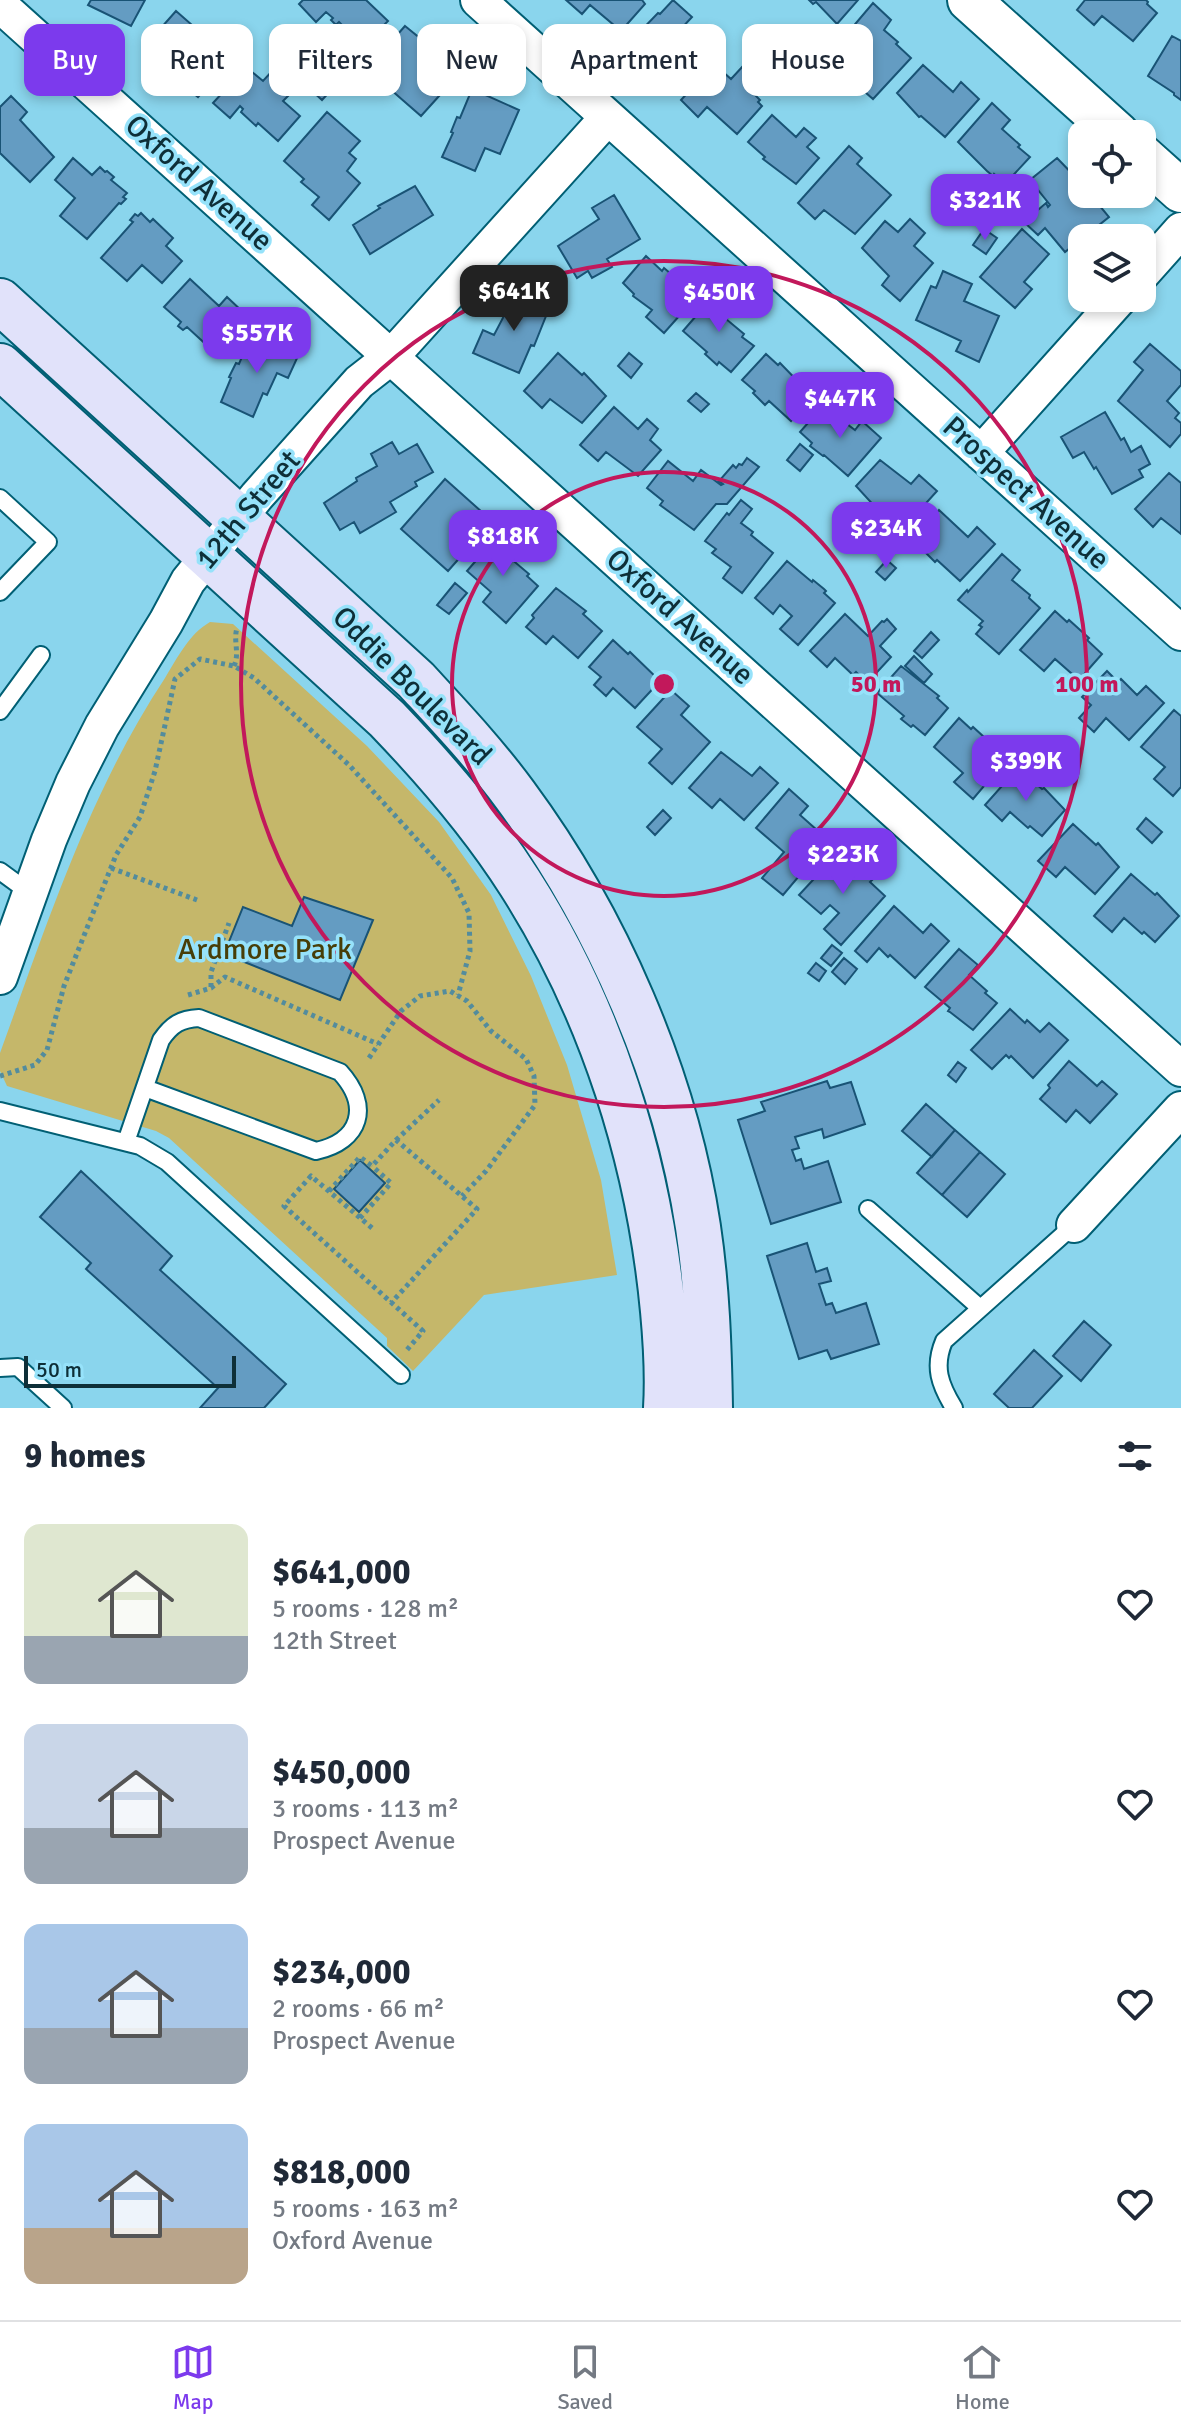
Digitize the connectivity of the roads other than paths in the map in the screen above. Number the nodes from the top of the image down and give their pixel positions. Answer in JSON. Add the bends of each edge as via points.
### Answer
{"nodes":[{"id":1,"x":478,"y":0,"type":"edge"},
{"id":2,"x":969,"y":0,"type":"edge"},
{"id":3,"x":7,"y":5,"type":"edge"},
{"id":4,"x":608,"y":117,"type":"junction"},
{"id":5,"x":1102,"y":120,"type":"edge"},
{"id":6,"x":1156,"y":169,"type":"edge"},
{"id":7,"x":1181,"y":191,"type":"edge"},
{"id":8,"x":1181,"y":230,"type":"edge"},
{"id":9,"x":1156,"y":258,"type":"edge"},
{"id":10,"x":0,"y":301,"type":"edge"},
{"id":11,"x":1107,"y":312,"type":"edge"},
{"id":12,"x":391,"y":357,"type":"junction"},
{"id":13,"x":0,"y":366,"type":"edge"},
{"id":14,"x":981,"y":453,"type":"junction"},
{"id":15,"x":0,"y":498,"type":"edge"},
{"id":16,"x":239,"y":518,"type":"junction"},
{"id":17,"x":208,"y":556,"type":"junction"},
{"id":18,"x":0,"y":592,"type":"edge"},
{"id":19,"x":1181,"y":633,"type":"edge"},
{"id":20,"x":41,"y":655,"type":"dead end"},
{"id":21,"x":0,"y":711,"type":"edge"},
{"id":22,"x":0,"y":871,"type":"edge"},
{"id":23,"x":30,"y":893,"type":"junction"},
{"id":24,"x":0,"y":977,"type":"edge"},
{"id":25,"x":1181,"y":1069,"type":"edge"},
{"id":26,"x":145,"y":1088,"type":"junction"},
{"id":27,"x":1181,"y":1109,"type":"edge"},
{"id":28,"x":0,"y":1111,"type":"edge"},
{"id":29,"x":126,"y":1142,"type":"junction"},
{"id":30,"x":868,"y":1209,"type":"dead end"},
{"id":31,"x":1074,"y":1225,"type":"joint"},
{"id":32,"x":980,"y":1308,"type":"junction"},
{"id":33,"x":0,"y":1368,"type":"edge"},
{"id":34,"x":396,"y":1371,"type":"road end"},
{"id":35,"x":63,"y":1408,"type":"edge"},
{"id":36,"x":666,"y":1408,"type":"edge"},
{"id":37,"x":710,"y":1408,"type":"edge"},
{"id":38,"x":954,"y":1408,"type":"edge"}],
"edges":[{"from":1,"to":4,"type":"street","name":"Prospect Avenue"},
{"from":2,"to":5,"type":"street"},
{"from":3,"to":12,"type":"street","name":"Oxford Avenue"},
{"from":4,"to":12,"type":"street","name":"12th Street"},
{"from":4,"to":14,"type":"street","name":"Prospect Avenue"},
{"from":6,"to":7,"type":"street"},
{"from":8,"to":9,"type":"street"},
{"from":10,"to":16,"type":"main road","name":"Oddie Boulevard"},
{"from":11,"to":14,"type":"street"},
{"from":12,"to":16,"type":"street","name":"12th Street","via":[[359,382]]},
{"from":12,"to":25,"type":"street","name":"Oxford Avenue"},
{"from":13,"to":17,"type":"main road","name":"Oddie Boulevard"},
{"from":14,"to":19,"type":"street","name":"Prospect Avenue"},
{"from":15,"to":18,"type":"lane","via":[[48,542]]},
{"from":16,"to":17,"type":"street","name":"12th Street"},
{"from":16,"to":37,"type":"main road","name":"Oddie Boulevard","via":[[416,680],[471,740],[559,861],[601,935],[655,1060],[679,1141],[699,1238]]},
{"from":17,"to":23,"type":"street","name":"12th Street","via":[[102,726],[73,783]]},
{"from":17,"to":36,"type":"main road","name":"Oddie Boulevard","via":[[387,719],[432,767],[521,884],[558,951],[612,1075],[650,1209],[667,1357]]},
{"from":20,"to":21,"type":"lane"},
{"from":22,"to":23,"type":"lane"},
{"from":23,"to":24,"type":"street","name":"12th Street"},
{"from":26,"to":26,"type":"lane","via":[[169,1029],[184,1019],[199,1018],[340,1072],[358,1099],[358,1115],[343,1141],[316,1151]]},
{"from":26,"to":29,"type":"lane"},
{"from":27,"to":31,"type":"street"},
{"from":28,"to":29,"type":"lane"},
{"from":29,"to":34,"type":"lane","via":[[167,1162]]},
{"from":30,"to":32,"type":"lane"},
{"from":31,"to":32,"type":"lane"},
{"from":32,"to":38,"type":"lane","via":[[944,1341],[937,1357]]},
{"from":33,"to":35,"type":"lane","via":[[18,1367]]}]}
